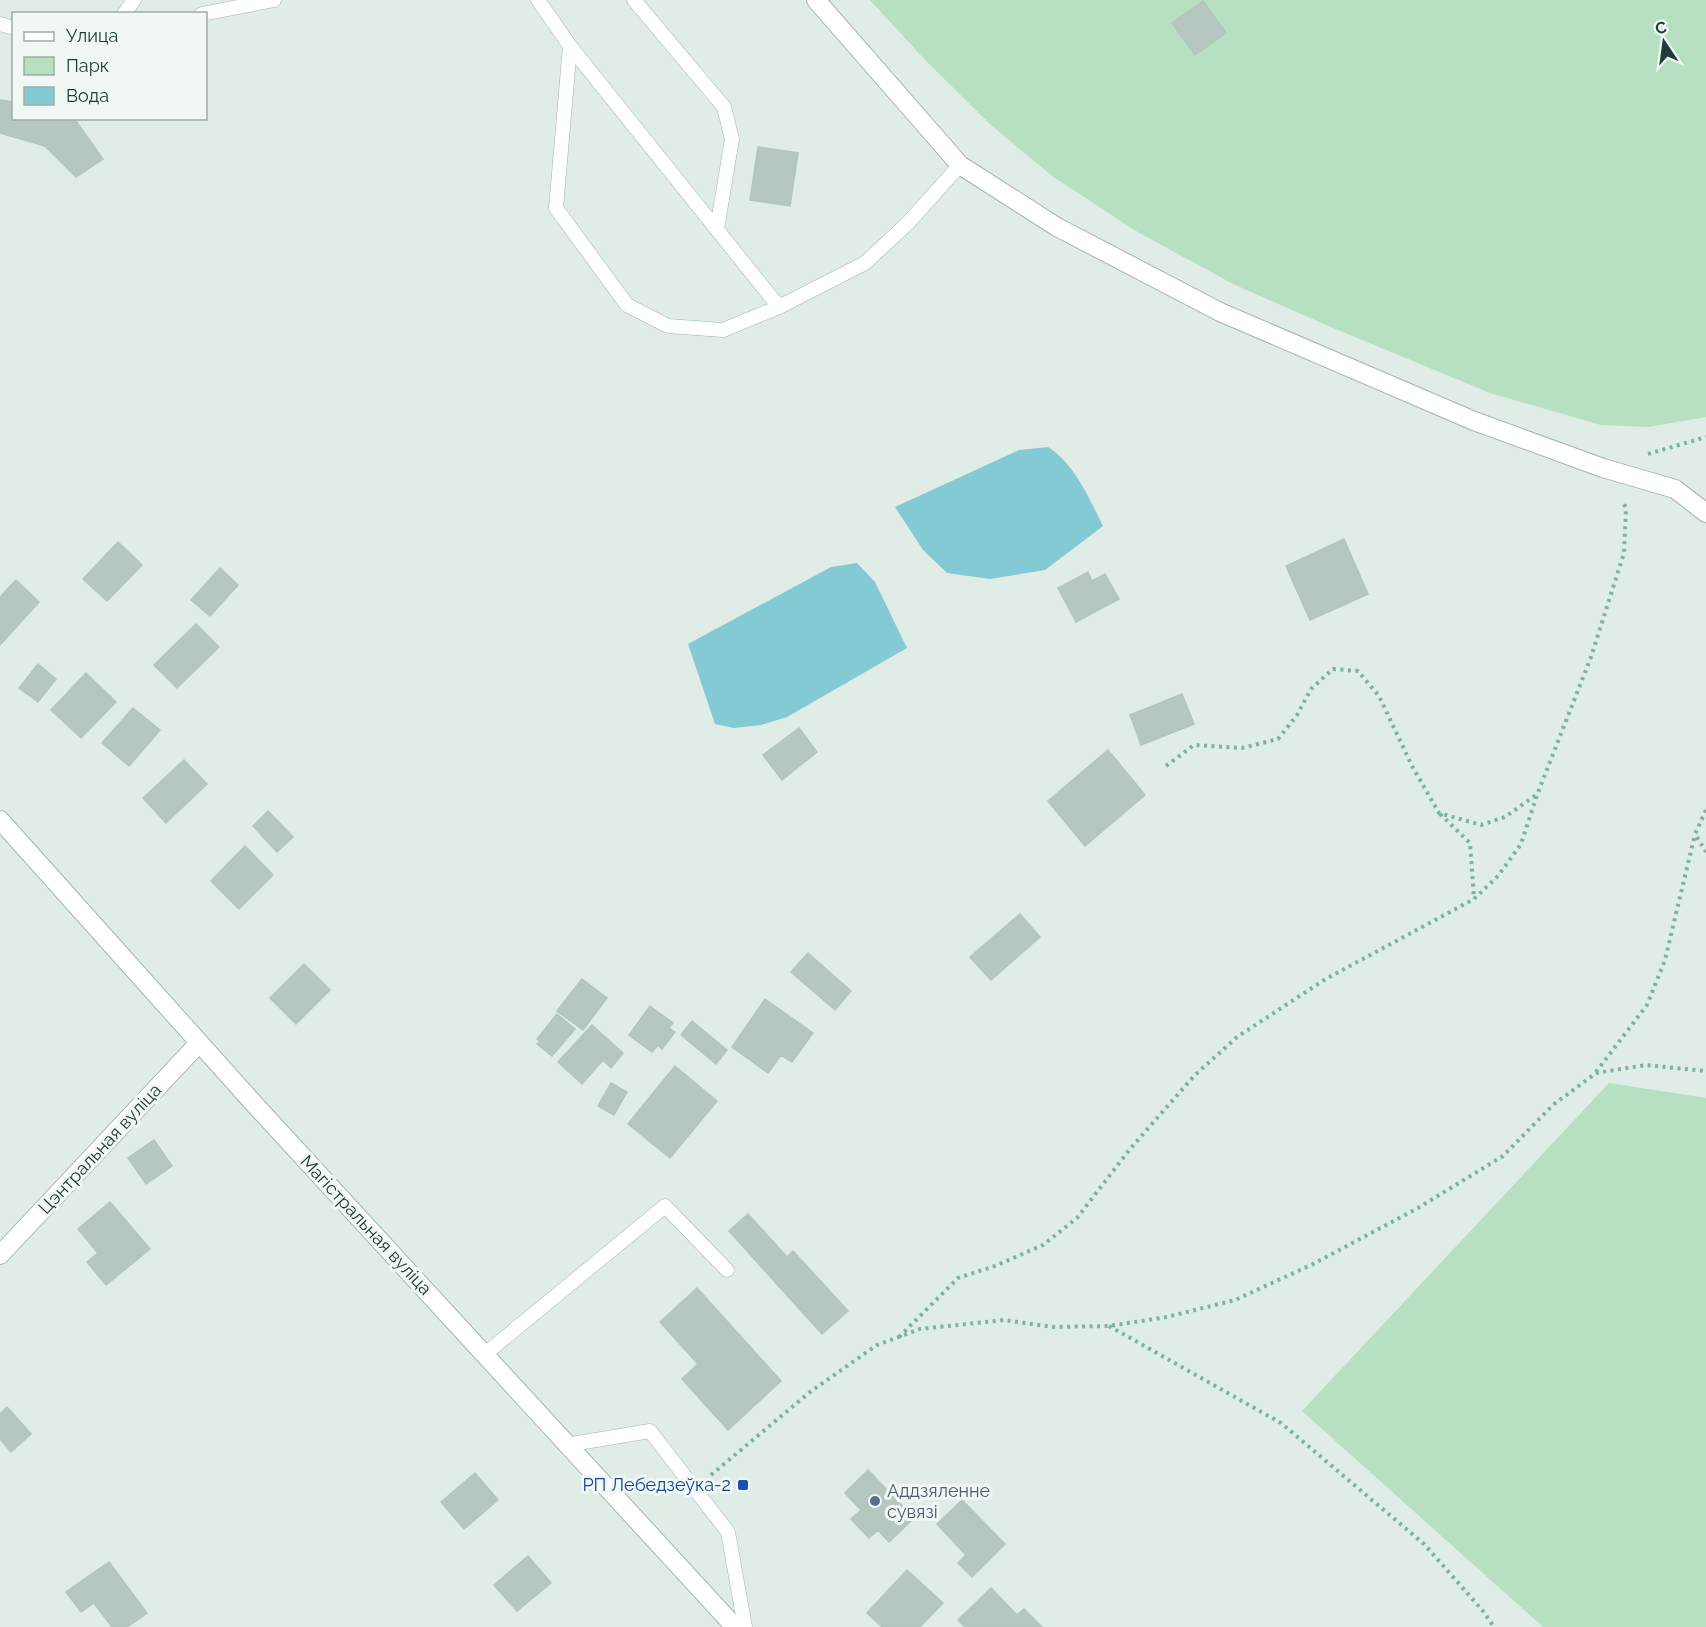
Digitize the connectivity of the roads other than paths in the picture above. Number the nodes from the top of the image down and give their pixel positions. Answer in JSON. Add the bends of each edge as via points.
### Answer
{"nodes":[{"id":1,"x":274,"y":0,"type":"edge"},
{"id":2,"x":538,"y":0,"type":"edge"},
{"id":3,"x":634,"y":0,"type":"edge"},
{"id":4,"x":816,"y":0,"type":"edge"},
{"id":5,"x":207,"y":13,"type":"edge"},
{"id":6,"x":570,"y":46,"type":"junction"},
{"id":7,"x":960,"y":165,"type":"junction"},
{"id":8,"x":717,"y":229,"type":"junction"},
{"id":9,"x":780,"y":307,"type":"junction"},
{"id":10,"x":1706,"y":513,"type":"edge"},
{"id":11,"x":0,"y":820,"type":"edge"},
{"id":12,"x":199,"y":1043,"type":"junction"},
{"id":13,"x":0,"y":1255,"type":"edge"},
{"id":14,"x":727,"y":1270,"type":"dead end"},
{"id":15,"x":485,"y":1354,"type":"junction"},
{"id":16,"x":566,"y":1445,"type":"junction"},
{"id":17,"x":735,"y":1627,"type":"edge"},
{"id":18,"x":745,"y":1627,"type":"edge"}],
"edges":[{"from":1,"to":5,"type":"lane"},
{"from":2,"to":6,"type":"lane"},
{"from":3,"to":8,"type":"lane","via":[[724,107],[732,139]]},
{"from":4,"to":7,"type":"street"},
{"from":6,"to":8,"type":"lane"},
{"from":6,"to":9,"type":"lane","via":[[556,208],[627,305],[668,326],[723,330]]},
{"from":7,"to":9,"type":"lane","via":[[908,223],[865,263]]},
{"from":7,"to":10,"type":"street","via":[[1057,227],[1220,312],[1474,421],[1603,468],[1675,489]]},
{"from":8,"to":9,"type":"lane"},
{"from":11,"to":12,"type":"street","name":"Магістральная вуліца"},
{"from":12,"to":13,"type":"street","name":"Цэнтральная вуліца"},
{"from":12,"to":15,"type":"street","name":"Магістральная вуліца"},
{"from":14,"to":15,"type":"lane","via":[[665,1206]]},
{"from":15,"to":16,"type":"street","name":"Магістральная вуліца"},
{"from":16,"to":17,"type":"street","name":"Магістральная вуліца"},
{"from":16,"to":18,"type":"lane","via":[[650,1431],[728,1532]]}]}
